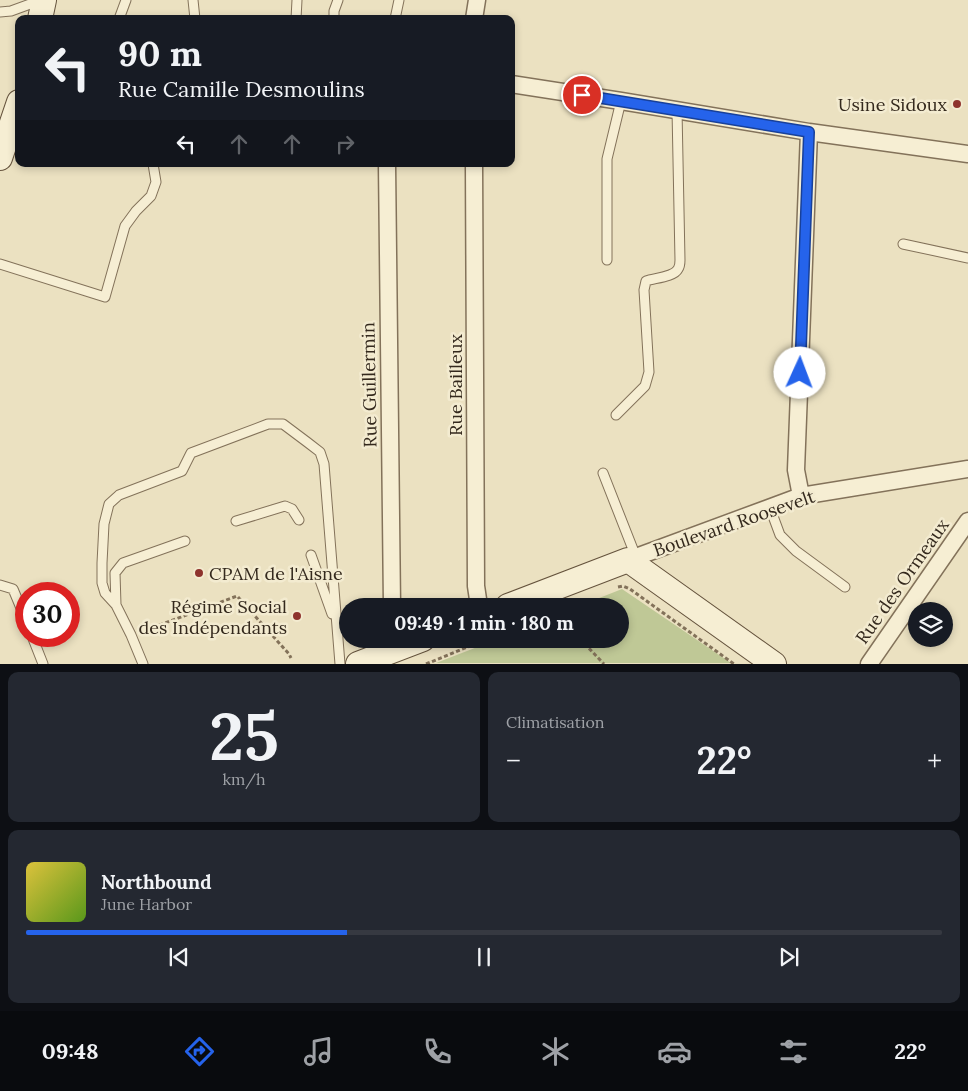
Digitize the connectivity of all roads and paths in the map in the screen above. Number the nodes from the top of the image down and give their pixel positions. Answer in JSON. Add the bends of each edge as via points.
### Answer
{"nodes":[{"id":1,"x":42,"y":0,"type":"edge"},
{"id":2,"x":126,"y":0,"type":"edge"},
{"id":3,"x":193,"y":0,"type":"edge"},
{"id":4,"x":297,"y":0,"type":"edge"},
{"id":5,"x":338,"y":0,"type":"edge"},
{"id":6,"x":399,"y":0,"type":"edge"},
{"id":7,"x":477,"y":0,"type":"edge"},
{"id":8,"x":0,"y":12,"type":"edge"},
{"id":9,"x":40,"y":15,"type":"edge"},
{"id":10,"x":120,"y":15,"type":"edge"},
{"id":11,"x":195,"y":15,"type":"edge"},
{"id":12,"x":296,"y":15,"type":"edge"},
{"id":13,"x":334,"y":15,"type":"edge"},
{"id":14,"x":396,"y":15,"type":"edge"},
{"id":15,"x":475,"y":15,"type":"edge"},
{"id":16,"x":515,"y":85,"type":"edge"},
{"id":17,"x":621,"y":101,"type":"junction"},
{"id":18,"x":677,"y":110,"type":"junction"},
{"id":19,"x":15,"y":114,"type":"edge"},
{"id":20,"x":809,"y":132,"type":"junction"},
{"id":21,"x":968,"y":154,"type":"edge"},
{"id":22,"x":0,"y":158,"type":"edge"},
{"id":23,"x":154,"y":167,"type":"edge"},
{"id":24,"x":387,"y":167,"type":"edge"},
{"id":25,"x":474,"y":167,"type":"edge"},
{"id":26,"x":903,"y":244,"type":"dead end"},
{"id":27,"x":968,"y":258,"type":"edge"},
{"id":28,"x":608,"y":260,"type":"dead end"},
{"id":29,"x":0,"y":264,"type":"edge"},
{"id":30,"x":616,"y":415,"type":"dead end"},
{"id":31,"x":968,"y":469,"type":"edge"},
{"id":32,"x":603,"y":473,"type":"dead end"},
{"id":33,"x":802,"y":496,"type":"junction"},
{"id":34,"x":770,"y":508,"type":"junction"},
{"id":35,"x":299,"y":520,"type":"dead end"},
{"id":36,"x":236,"y":522,"type":"dead end"},
{"id":37,"x":968,"y":522,"type":"edge"},
{"id":38,"x":185,"y":541,"type":"dead end"},
{"id":39,"x":311,"y":554,"type":"dead end"},
{"id":40,"x":632,"y":558,"type":"junction"},
{"id":41,"x":0,"y":584,"type":"edge"},
{"id":42,"x":845,"y":586,"type":"dead end"},
{"id":43,"x":612,"y":589,"type":"dead end"},
{"id":44,"x":15,"y":594,"type":"edge"},
{"id":45,"x":392,"y":598,"type":"edge"},
{"id":46,"x":478,"y":598,"type":"edge"},
{"id":47,"x":529,"y":598,"type":"edge"},
{"id":48,"x":116,"y":605,"type":"junction"},
{"id":49,"x":337,"y":626,"type":"junction"},
{"id":50,"x":131,"y":635,"type":"junction"},
{"id":51,"x":36,"y":647,"type":"edge"},
{"id":52,"x":387,"y":648,"type":"edge"},
{"id":53,"x":465,"y":648,"type":"edge"},
{"id":54,"x":589,"y":648,"type":"edge"},
{"id":55,"x":290,"y":658,"type":"dead end"},
{"id":56,"x":43,"y":664,"type":"edge"},
{"id":57,"x":143,"y":664,"type":"edge"},
{"id":58,"x":340,"y":664,"type":"edge"},
{"id":59,"x":358,"y":664,"type":"edge"},
{"id":60,"x":426,"y":664,"type":"edge"},
{"id":61,"x":604,"y":664,"type":"edge"},
{"id":62,"x":734,"y":664,"type":"edge"},
{"id":63,"x":774,"y":664,"type":"edge"},
{"id":64,"x":869,"y":664,"type":"edge"}],
"edges":[{"from":1,"to":8,"type":"lane"},
{"from":1,"to":9,"type":"main road"},
{"from":2,"to":10,"type":"lane"},
{"from":3,"to":11,"type":"lane"},
{"from":4,"to":12,"type":"lane"},
{"from":5,"to":13,"type":"lane"},
{"from":6,"to":14,"type":"lane"},
{"from":7,"to":15,"type":"street"},
{"from":16,"to":17,"type":"street"},
{"from":17,"to":18,"type":"street"},
{"from":17,"to":28,"type":"lane","via":[[607,159]]},
{"from":18,"to":20,"type":"street"},
{"from":18,"to":30,"type":"lane","via":[[680,260],[678,270],[672,275],[646,281],[649,372],[645,386]]},
{"from":19,"to":22,"type":"main road"},
{"from":20,"to":21,"type":"street"},
{"from":20,"to":33,"type":"street","via":[[796,470]]},
{"from":23,"to":29,"type":"lane","via":[[156,182],[151,196],[125,226],[105,297]]},
{"from":24,"to":45,"type":"street","name":"Rue Guillermin"},
{"from":25,"to":46,"type":"street","name":"Rue Bailleux"},
{"from":26,"to":27,"type":"lane"},
{"from":31,"to":33,"type":"street","name":"Boulevard Roosevelt"},
{"from":32,"to":40,"type":"lane"},
{"from":33,"to":34,"type":"street","name":"Boulevard Roosevelt"},
{"from":34,"to":40,"type":"street","name":"Boulevard Roosevelt"},
{"from":34,"to":42,"type":"lane","via":[[780,534],[791,546]]},
{"from":35,"to":36,"type":"lane","via":[[292,509],[285,506]]},
{"from":37,"to":64,"type":"street","name":"Rue des Ormeaux"},
{"from":38,"to":48,"type":"lane","via":[[123,563],[115,573]]},
{"from":39,"to":49,"type":"lane"},
{"from":40,"to":47,"type":"main road","name":"Boulevard Roosevelt"},
{"from":40,"to":63,"type":"main road"},
{"from":41,"to":44,"type":"lane","via":[[13,589]]},
{"from":43,"to":62,"type":"path","via":[[623,586],[630,589]]},
{"from":48,"to":49,"type":"lane","via":[[105,593],[102,583],[104,524],[109,504],[119,495],[182,471],[191,453],[268,424],[283,424],[320,452],[324,464]]},
{"from":48,"to":50,"type":"lane"},
{"from":49,"to":58,"type":"lane"},
{"from":50,"to":55,"type":"path","via":[[237,596]]},
{"from":50,"to":57,"type":"lane"},
{"from":51,"to":56,"type":"lane"},
{"from":52,"to":59,"type":"main road"},
{"from":53,"to":60,"type":"path"},
{"from":54,"to":61,"type":"path"}]}
